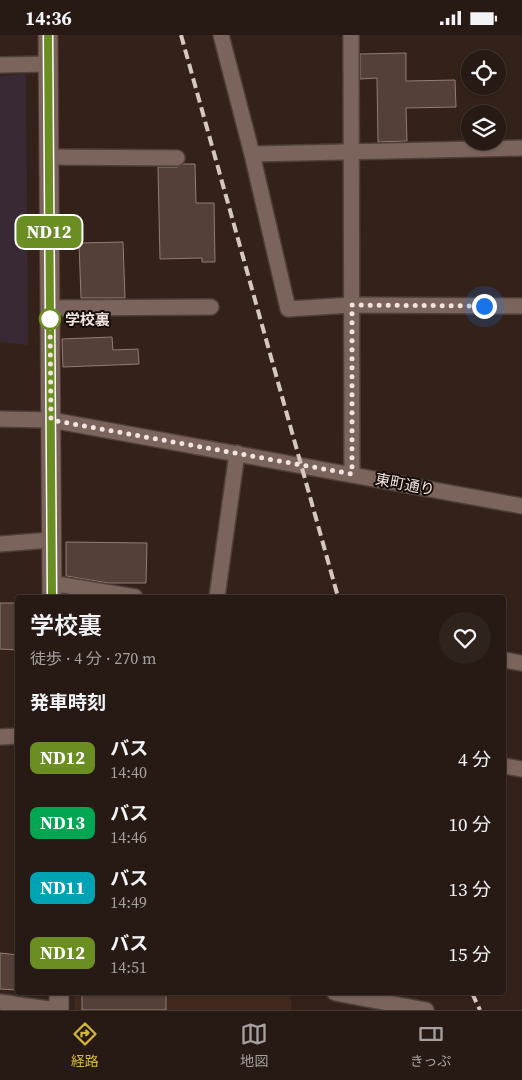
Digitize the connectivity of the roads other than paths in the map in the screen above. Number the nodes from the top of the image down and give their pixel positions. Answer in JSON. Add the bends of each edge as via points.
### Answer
{"nodes":[{"id":1,"x":48,"y":35,"type":"edge"},
{"id":2,"x":221,"y":35,"type":"edge"},
{"id":3,"x":351,"y":35,"type":"edge"},
{"id":4,"x":48,"y":64,"type":"junction"},
{"id":5,"x":0,"y":65,"type":"edge"},
{"id":6,"x":522,"y":148,"type":"edge"},
{"id":7,"x":351,"y":151,"type":"junction"},
{"id":8,"x":252,"y":154,"type":"junction"},
{"id":9,"x":48,"y":157,"type":"junction"},
{"id":10,"x":177,"y":158,"type":"dead end"},
{"id":11,"x":352,"y":305,"type":"junction"},
{"id":12,"x":522,"y":306,"type":"edge"},
{"id":13,"x":50,"y":307,"type":"junction"},
{"id":14,"x":211,"y":307,"type":"dead end"},
{"id":15,"x":0,"y":419,"type":"edge"},
{"id":16,"x":51,"y":420,"type":"junction"},
{"id":17,"x":237,"y":453,"type":"junction"},
{"id":18,"x":352,"y":474,"type":"junction"},
{"id":19,"x":522,"y":506,"type":"edge"},
{"id":20,"x":51,"y":540,"type":"junction"},
{"id":21,"x":0,"y":544,"type":"edge"},
{"id":22,"x":52,"y":590,"type":"edge"},
{"id":23,"x":111,"y":595,"type":"edge"},
{"id":24,"x":217,"y":595,"type":"edge"},
{"id":25,"x":506,"y":660,"type":"edge"},
{"id":26,"x":522,"y":663,"type":"edge"},
{"id":27,"x":15,"y":736,"type":"edge"},
{"id":28,"x":0,"y":737,"type":"edge"},
{"id":29,"x":506,"y":766,"type":"edge"},
{"id":30,"x":522,"y":769,"type":"edge"},
{"id":31,"x":59,"y":995,"type":"edge"},
{"id":32,"x":346,"y":995,"type":"edge"},
{"id":33,"x":0,"y":1002,"type":"edge"},
{"id":34,"x":57,"y":1010,"type":"edge"},
{"id":35,"x":426,"y":1010,"type":"edge"}],
"edges":[{"from":1,"to":4,"type":"street"},
{"from":2,"to":8,"type":"street"},
{"from":3,"to":7,"type":"street"},
{"from":4,"to":5,"type":"street"},
{"from":4,"to":9,"type":"street"},
{"from":6,"to":7,"type":"street"},
{"from":7,"to":8,"type":"street"},
{"from":7,"to":11,"type":"street"},
{"from":8,"to":11,"type":"street","via":[[288,309]]},
{"from":9,"to":10,"type":"street"},
{"from":9,"to":13,"type":"street"},
{"from":11,"to":12,"type":"street"},
{"from":11,"to":18,"type":"street"},
{"from":13,"to":14,"type":"street"},
{"from":13,"to":16,"type":"street"},
{"from":15,"to":16,"type":"street","name":"東町通り"},
{"from":16,"to":17,"type":"street","name":"東町通り"},
{"from":16,"to":20,"type":"street"},
{"from":17,"to":18,"type":"street","name":"東町通り"},
{"from":17,"to":24,"type":"street"},
{"from":18,"to":19,"type":"street","name":"東町通り"},
{"from":20,"to":21,"type":"street"},
{"from":20,"to":22,"type":"street"},
{"from":22,"to":23,"type":"street"},
{"from":25,"to":26,"type":"street"},
{"from":27,"to":28,"type":"street"},
{"from":29,"to":30,"type":"street"},
{"from":31,"to":34,"type":"street"},
{"from":32,"to":35,"type":"street"},
{"from":33,"to":34,"type":"street"}]}
